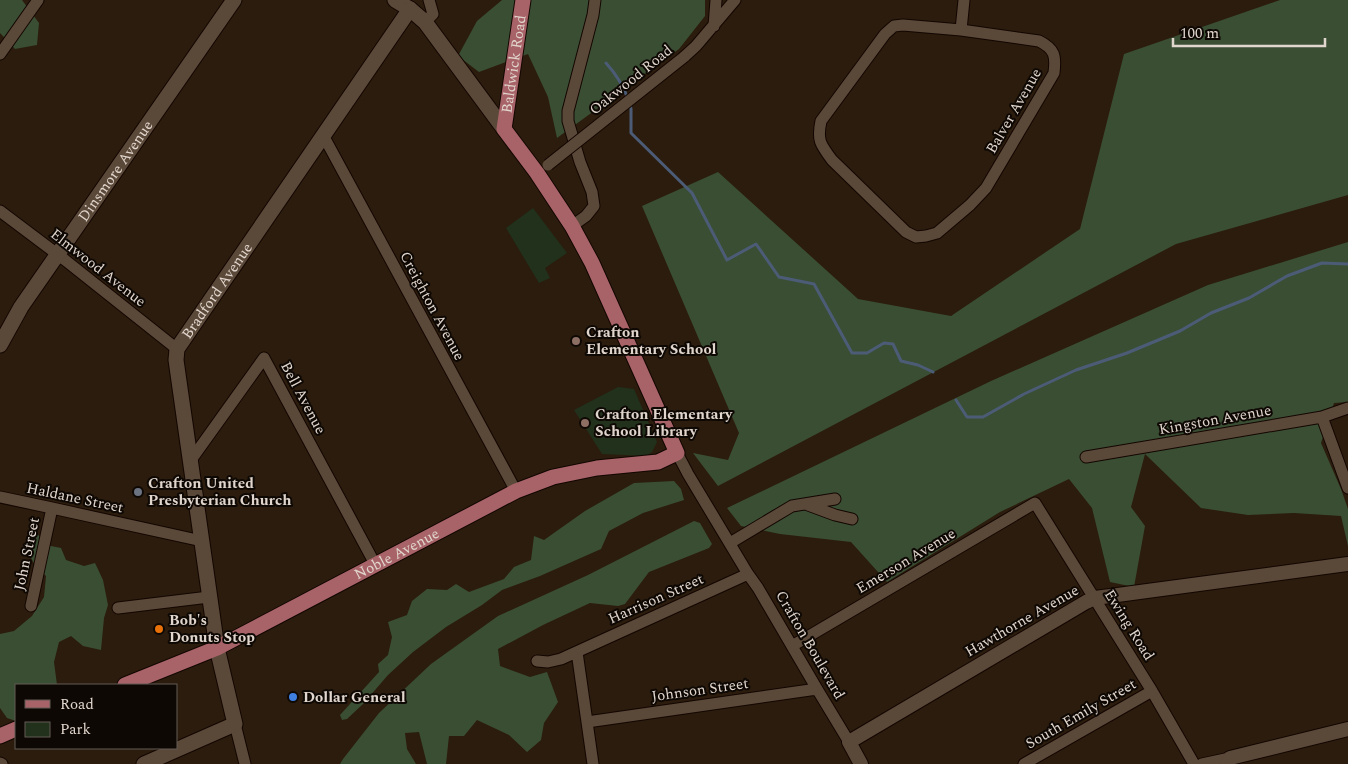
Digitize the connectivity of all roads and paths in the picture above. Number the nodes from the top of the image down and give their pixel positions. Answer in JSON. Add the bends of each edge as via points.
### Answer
{"nodes":[{"id":1,"x":38,"y":0,"type":"edge"},
{"id":2,"x":234,"y":0,"type":"edge"},
{"id":3,"x":395,"y":0,"type":"edge"},
{"id":4,"x":429,"y":0,"type":"edge"},
{"id":5,"x":523,"y":0,"type":"edge"},
{"id":6,"x":594,"y":0,"type":"edge"},
{"id":7,"x":716,"y":0,"type":"edge"},
{"id":8,"x":735,"y":0,"type":"edge"},
{"id":9,"x":964,"y":0,"type":"edge"},
{"id":10,"x":410,"y":9,"type":"junction"},
{"id":11,"x":425,"y":22,"type":"junction"},
{"id":12,"x":714,"y":26,"type":"junction"},
{"id":13,"x":961,"y":30,"type":"junction"},
{"id":14,"x":0,"y":54,"type":"edge"},
{"id":15,"x":504,"y":129,"type":"junction"},
{"id":16,"x":323,"y":135,"type":"junction"},
{"id":17,"x":542,"y":169,"type":"junction"},
{"id":18,"x":0,"y":210,"type":"edge"},
{"id":19,"x":572,"y":226,"type":"junction"},
{"id":20,"x":58,"y":254,"type":"junction"},
{"id":21,"x":0,"y":345,"type":"edge"},
{"id":22,"x":177,"y":350,"type":"junction"},
{"id":23,"x":1348,"y":408,"type":"edge"},
{"id":24,"x":1322,"y":417,"type":"junction"},
{"id":25,"x":677,"y":453,"type":"junction"},
{"id":26,"x":1086,"y":458,"type":"dead end"},
{"id":27,"x":190,"y":460,"type":"junction"},
{"id":28,"x":1348,"y":488,"type":"edge"},
{"id":29,"x":516,"y":491,"type":"junction"},
{"id":30,"x":0,"y":498,"type":"edge"},
{"id":31,"x":835,"y":499,"type":"dead end"},
{"id":32,"x":1035,"y":503,"type":"joint"},
{"id":33,"x":806,"y":504,"type":"junction"},
{"id":34,"x":52,"y":508,"type":"junction"},
{"id":35,"x":852,"y":519,"type":"dead end"},
{"id":36,"x":202,"y":541,"type":"junction"},
{"id":37,"x":730,"y":543,"type":"junction"},
{"id":38,"x":375,"y":564,"type":"junction"},
{"id":39,"x":1348,"y":564,"type":"edge"},
{"id":40,"x":748,"y":574,"type":"junction"},
{"id":41,"x":209,"y":597,"type":"junction"},
{"id":42,"x":1095,"y":598,"type":"junction"},
{"id":43,"x":31,"y":606,"type":"dead end"},
{"id":44,"x":118,"y":608,"type":"dead end"},
{"id":45,"x":792,"y":646,"type":"junction"},
{"id":46,"x":217,"y":648,"type":"junction"},
{"id":47,"x":576,"y":652,"type":"junction"},
{"id":48,"x":537,"y":661,"type":"dead end"},
{"id":49,"x":127,"y":684,"type":"edge"},
{"id":50,"x":817,"y":689,"type":"junction"},
{"id":51,"x":1152,"y":691,"type":"junction"},
{"id":52,"x":587,"y":722,"type":"junction"},
{"id":53,"x":235,"y":724,"type":"junction"},
{"id":54,"x":15,"y":729,"type":"edge"},
{"id":55,"x":1348,"y":729,"type":"edge"},
{"id":56,"x":0,"y":736,"type":"edge"},
{"id":57,"x":849,"y":742,"type":"junction"},
{"id":58,"x":1228,"y":761,"type":"edge"},
{"id":59,"x":144,"y":764,"type":"edge"},
{"id":60,"x":245,"y":764,"type":"edge"},
{"id":61,"x":593,"y":764,"type":"edge"},
{"id":62,"x":861,"y":764,"type":"edge"},
{"id":63,"x":1024,"y":764,"type":"edge"},
{"id":64,"x":1194,"y":764,"type":"edge"},
{"id":65,"x":1202,"y":764,"type":"edge"}],
"edges":[{"from":1,"to":14,"type":"street"},
{"from":2,"to":20,"type":"main road","name":"Dinsmore Avenue"},
{"from":3,"to":10,"type":"main road"},
{"from":4,"to":11,"type":"street","via":[[433,14]]},
{"from":5,"to":15,"type":"main road","name":"Baldwick Road"},
{"from":6,"to":19,"type":"street","via":[[568,111],[568,121],[594,206]]},
{"from":7,"to":12,"type":"street"},
{"from":8,"to":12,"type":"street","name":"Oakwood Road"},
{"from":9,"to":13,"type":"street"},
{"from":10,"to":11,"type":"main road"},
{"from":10,"to":16,"type":"main road","name":"Bradford Avenue"},
{"from":11,"to":15,"type":"main road"},
{"from":12,"to":17,"type":"street","name":"Oakwood Road","bridge":true,"via":[[684,57]]},
{"from":13,"to":13,"type":"street","name":"Balver Avenue","via":[[1040,41],[1050,46],[1056,59],[1054,73],[986,188],[937,233],[916,237],[906,232],[832,160],[822,147],[818,134],[821,121],[894,26]]},
{"from":15,"to":17,"type":"main road"},
{"from":16,"to":22,"type":"main road","name":"Bradford Avenue"},
{"from":16,"to":29,"type":"street","name":"Creighton Avenue"},
{"from":17,"to":19,"type":"main road"},
{"from":18,"to":20,"type":"street","name":"Elmwood Avenue"},
{"from":19,"to":25,"type":"main road","via":[[592,263]]},
{"from":20,"to":21,"type":"main road","name":"Dinsmore Avenue","via":[[21,307]]},
{"from":20,"to":22,"type":"street","name":"Elmwood Avenue"},
{"from":22,"to":27,"type":"main road","name":"Bradford Avenue"},
{"from":23,"to":24,"type":"street","name":"Kingston Avenue"},
{"from":24,"to":26,"type":"street","name":"Kingston Avenue"},
{"from":24,"to":28,"type":"street"},
{"from":25,"to":29,"type":"main road","name":"Noble Avenue","via":[[658,462],[597,468],[553,477]]},
{"from":25,"to":37,"type":"street","name":"Crafton Boulevard"},
{"from":27,"to":36,"type":"main road","name":"Bradford Avenue"},
{"from":27,"to":38,"type":"street","name":"Bell Avenue","via":[[264,358]]},
{"from":29,"to":38,"type":"main road","name":"Noble Avenue"},
{"from":30,"to":34,"type":"street","name":"Haldane Street"},
{"from":31,"to":33,"type":"street"},
{"from":32,"to":42,"type":"street","name":"Ewing Road"},
{"from":32,"to":45,"type":"street","name":"Emerson Avenue"},
{"from":33,"to":35,"type":"street"},
{"from":33,"to":37,"type":"street","via":[[792,506]]},
{"from":34,"to":36,"type":"street","name":"Haldane Street"},
{"from":34,"to":43,"type":"street","name":"John Street"},
{"from":36,"to":41,"type":"main road","name":"Bradford Avenue"},
{"from":37,"to":40,"type":"street","name":"Crafton Boulevard"},
{"from":38,"to":46,"type":"main road","name":"Noble Avenue"},
{"from":39,"to":42,"type":"street","name":"Hawthorne Avenue"},
{"from":40,"to":45,"type":"street","name":"Crafton Boulevard"},
{"from":40,"to":47,"type":"street","name":"Harrison Street"},
{"from":41,"to":44,"type":"street"},
{"from":41,"to":46,"type":"main road","name":"Bradford Avenue"},
{"from":42,"to":51,"type":"street","name":"Ewing Road"},
{"from":42,"to":57,"type":"street","name":"Hawthorne Avenue"},
{"from":45,"to":50,"type":"street","name":"Crafton Boulevard"},
{"from":46,"to":49,"type":"main road","name":"Noble Avenue"},
{"from":46,"to":53,"type":"main road","name":"Bradford Avenue"},
{"from":47,"to":48,"type":"street","name":"Harrison Street","via":[[561,659]]},
{"from":47,"to":52,"type":"street"},
{"from":50,"to":52,"type":"street","name":"Johnson Street"},
{"from":50,"to":57,"type":"street","name":"Crafton Boulevard"},
{"from":51,"to":63,"type":"street","name":"South Emily Street"},
{"from":51,"to":64,"type":"street","name":"Ewing Road"},
{"from":52,"to":61,"type":"street"},
{"from":53,"to":59,"type":"main road"},
{"from":53,"to":60,"type":"street","name":"Bradford Avenue"},
{"from":54,"to":56,"type":"main road"},
{"from":55,"to":58,"type":"street"},
{"from":57,"to":62,"type":"street","name":"Crafton Boulevard"},
{"from":58,"to":65,"type":"street"}]}
